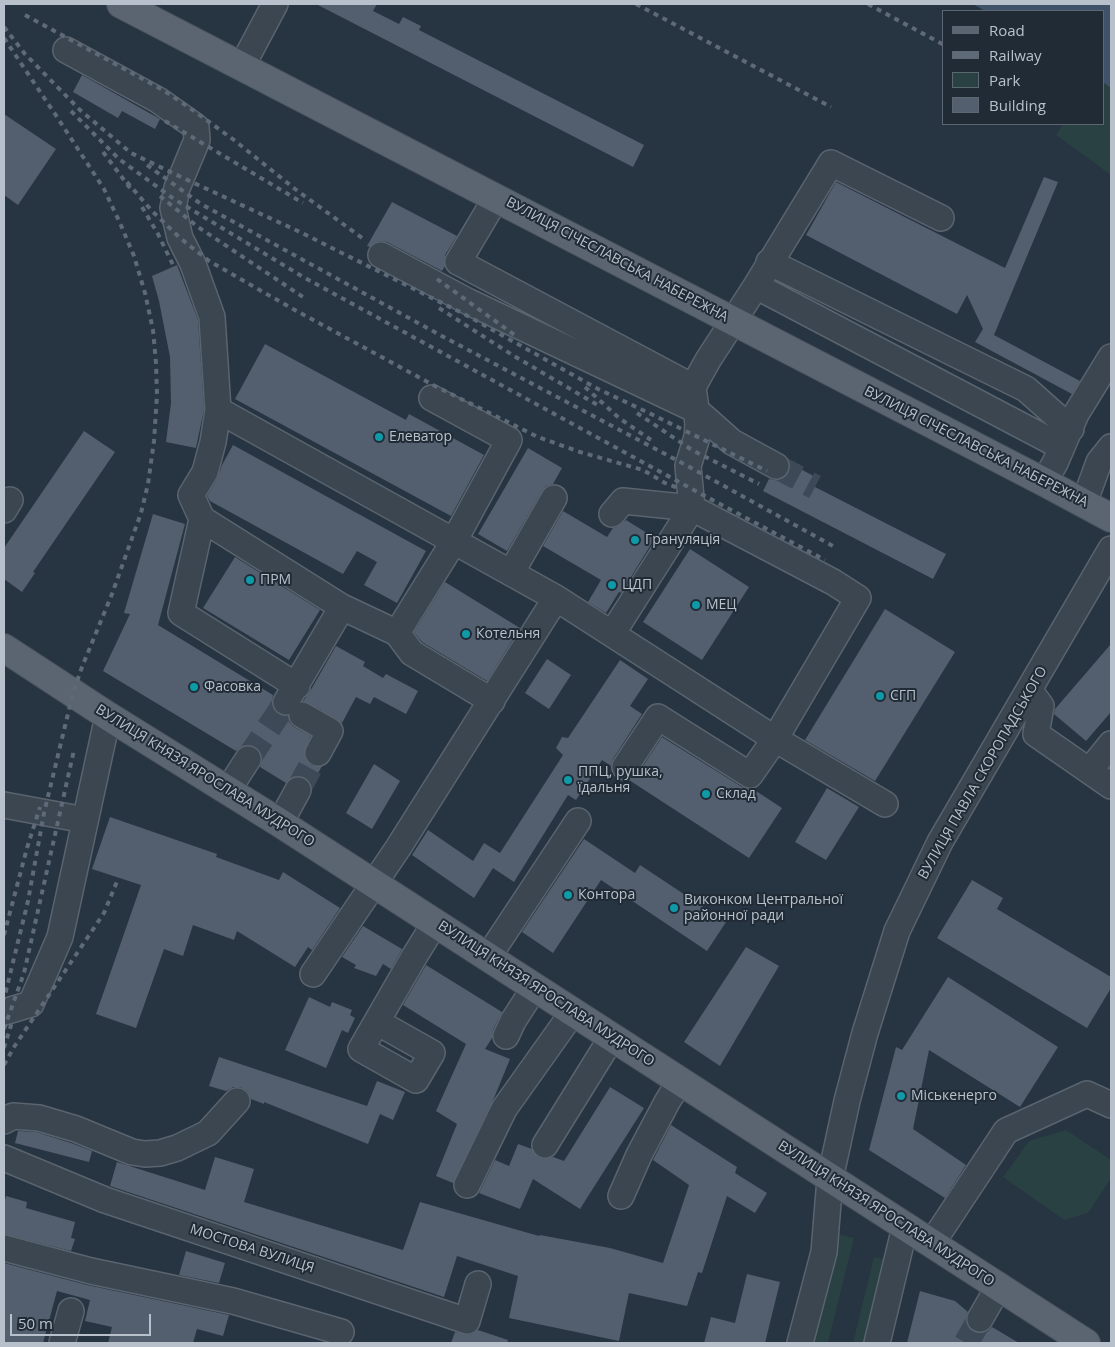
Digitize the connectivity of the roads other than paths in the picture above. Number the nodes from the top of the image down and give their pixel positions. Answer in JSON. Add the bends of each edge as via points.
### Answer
{"nodes":[{"id":1,"x":121,"y":4,"type":"edge"},
{"id":2,"x":275,"y":4,"type":"edge"},
{"id":3,"x":66,"y":50,"type":"dead end"},
{"id":4,"x":242,"y":66,"type":"junction"},
{"id":5,"x":496,"y":198,"type":"junction"},
{"id":6,"x":941,"y":218,"type":"dead end"},
{"id":7,"x":381,"y":255,"type":"dead end"},
{"id":8,"x":458,"y":262,"type":"junction"},
{"id":9,"x":768,"y":262,"type":"junction"},
{"id":10,"x":756,"y":286,"type":"junction"},
{"id":11,"x":444,"y":288,"type":"junction"},
{"id":12,"x":732,"y":321,"type":"junction"},
{"id":13,"x":1111,"y":357,"type":"edge"},
{"id":14,"x":432,"y":398,"type":"dead end"},
{"id":15,"x":695,"y":398,"type":"junction"},
{"id":16,"x":218,"y":410,"type":"junction"},
{"id":17,"x":1066,"y":438,"type":"junction"},
{"id":18,"x":1111,"y":447,"type":"edge"},
{"id":19,"x":776,"y":466,"type":"tunnel mouth"},
{"id":20,"x":1044,"y":482,"type":"junction"},
{"id":21,"x":554,"y":498,"type":"dead end"},
{"id":22,"x":1084,"y":503,"type":"junction"},
{"id":23,"x":692,"y":508,"type":"junction"},
{"id":24,"x":612,"y":514,"type":"dead end"},
{"id":25,"x":1111,"y":518,"type":"edge"},
{"id":26,"x":202,"y":520,"type":"junction"},
{"id":27,"x":454,"y":541,"type":"junction"},
{"id":28,"x":1111,"y":549,"type":"edge"},
{"id":29,"x":511,"y":573,"type":"junction"},
{"id":30,"x":556,"y":598,"type":"junction"},
{"id":31,"x":342,"y":607,"type":"junction"},
{"id":32,"x":397,"y":633,"type":"junction"},
{"id":33,"x":612,"y":634,"type":"junction"},
{"id":34,"x":4,"y":648,"type":"edge"},
{"id":35,"x":1030,"y":691,"type":"junction"},
{"id":36,"x":295,"y":701,"type":"junction"},
{"id":37,"x":492,"y":701,"type":"junction"},
{"id":38,"x":108,"y":716,"type":"junction"},
{"id":39,"x":775,"y":738,"type":"junction"},
{"id":40,"x":1111,"y":744,"type":"edge"},
{"id":41,"x":318,"y":753,"type":"tunnel mouth"},
{"id":42,"x":248,"y":759,"type":"tunnel mouth"},
{"id":43,"x":624,"y":767,"type":"dead end"},
{"id":44,"x":1090,"y":770,"type":"junction"},
{"id":45,"x":1111,"y":786,"type":"edge"},
{"id":46,"x":228,"y":790,"type":"junction"},
{"id":47,"x":298,"y":790,"type":"tunnel mouth"},
{"id":48,"x":885,"y":804,"type":"dead end"},
{"id":49,"x":4,"y":805,"type":"edge"},
{"id":50,"x":85,"y":820,"type":"junction"},
{"id":51,"x":578,"y":821,"type":"dead end"},
{"id":52,"x":280,"y":823,"type":"junction"},
{"id":53,"x":374,"y":883,"type":"junction"},
{"id":54,"x":435,"y":923,"type":"junction"},
{"id":55,"x":488,"y":957,"type":"junction"},
{"id":56,"x":313,"y":974,"type":"dead end"},
{"id":57,"x":535,"y":987,"type":"junction"},
{"id":58,"x":4,"y":1012,"type":"edge"},
{"id":59,"x":574,"y":1012,"type":"junction"},
{"id":60,"x":376,"y":1022,"type":"dead end"},
{"id":61,"x":506,"y":1036,"type":"dead end"},
{"id":62,"x":612,"y":1037,"type":"junction"},
{"id":63,"x":680,"y":1081,"type":"junction"},
{"id":64,"x":237,"y":1101,"type":"dead end"},
{"id":65,"x":1111,"y":1105,"type":"edge"},
{"id":66,"x":4,"y":1121,"type":"edge"},
{"id":67,"x":545,"y":1145,"type":"dead end"},
{"id":68,"x":4,"y":1158,"type":"edge"},
{"id":69,"x":830,"y":1179,"type":"junction"},
{"id":70,"x":467,"y":1186,"type":"dead end"},
{"id":71,"x":621,"y":1196,"type":"dead end"},
{"id":72,"x":906,"y":1226,"type":"junction"},
{"id":73,"x":932,"y":1243,"type":"junction"},
{"id":74,"x":4,"y":1248,"type":"edge"},
{"id":75,"x":478,"y":1284,"type":"dead end"},
{"id":76,"x":999,"y":1286,"type":"junction"},
{"id":77,"x":71,"y":1311,"type":"dead end"},
{"id":78,"x":980,"y":1319,"type":"tunnel mouth"},
{"id":79,"x":341,"y":1332,"type":"dead end"},
{"id":80,"x":62,"y":1343,"type":"edge"},
{"id":81,"x":800,"y":1343,"type":"edge"},
{"id":82,"x":877,"y":1343,"type":"edge"},
{"id":83,"x":1086,"y":1343,"type":"edge"}],
"edges":[{"from":1,"to":4,"type":"main road","name":"ВУЛИЦЯ СІЧЕСЛАВСЬКА НАБЕРЕЖНА"},
{"from":2,"to":4,"type":"street"},
{"from":3,"to":16,"type":"street","via":[[158,100],[196,127],[197,140],[177,188],[173,208],[180,238],[212,317]]},
{"from":4,"to":5,"type":"main road","name":"ВУЛИЦЯ СІЧЕСЛАВСЬКА НАБЕРЕЖНА"},
{"from":5,"to":8,"type":"street"},
{"from":5,"to":12,"type":"main road","name":"ВУЛИЦЯ СІЧЕСЛАВСЬКА НАБЕРЕЖНА"},
{"from":6,"to":9,"type":"street","via":[[831,163]]},
{"from":7,"to":11,"type":"street"},
{"from":8,"to":11,"type":"street"},
{"from":8,"to":15,"type":"street"},
{"from":9,"to":10,"type":"street"},
{"from":9,"to":17,"type":"street","via":[[1026,389]]},
{"from":10,"to":12,"type":"street"},
{"from":10,"to":17,"type":"street"},
{"from":11,"to":15,"type":"street"},
{"from":12,"to":15,"type":"street"},
{"from":12,"to":20,"type":"main road","name":"ВУЛИЦЯ СІЧЕСЛАВСЬКА НАБЕРЕЖНА"},
{"from":13,"to":17,"type":"street","via":[[1076,414]]},
{"from":14,"to":27,"type":"street","via":[[509,440]]},
{"from":15,"to":19,"type":"street","via":[[732,442]]},
{"from":15,"to":23,"type":"street","via":[[698,437],[688,466]]},
{"from":16,"to":26,"type":"street","via":[[206,472],[191,495]]},
{"from":16,"to":27,"type":"street"},
{"from":17,"to":20,"type":"street"},
{"from":18,"to":22,"type":"street","via":[[1099,462]]},
{"from":20,"to":22,"type":"main road","name":"ВУЛИЦЯ СІЧЕСЛАВСЬКА НАБЕРЕЖНА"},
{"from":21,"to":29,"type":"street"},
{"from":22,"to":25,"type":"main road","name":"ВУЛИЦЯ СІЧЕСЛАВСЬКА НАБЕРЕЖНА"},
{"from":23,"to":24,"type":"street","via":[[623,501]]},
{"from":23,"to":33,"type":"street"},
{"from":23,"to":39,"type":"street","via":[[858,598]]},
{"from":26,"to":31,"type":"street"},
{"from":26,"to":36,"type":"street","via":[[181,614]]},
{"from":27,"to":29,"type":"street"},
{"from":27,"to":32,"type":"street"},
{"from":28,"to":35,"type":"street","name":"ВУЛИЦЯ ПАВЛА СКОРОПАДСЬКОГО"},
{"from":29,"to":30,"type":"street"},
{"from":30,"to":33,"type":"street"},
{"from":30,"to":37,"type":"street"},
{"from":31,"to":32,"type":"street"},
{"from":31,"to":36,"type":"street"},
{"from":32,"to":37,"type":"street","via":[[412,653]]},
{"from":33,"to":39,"type":"street"},
{"from":34,"to":38,"type":"main road","name":"ВУЛИЦЯ КНЯЗЯ ЯРОСЛАВА МУДРОГО"},
{"from":35,"to":44,"type":"street","via":[[1041,706],[1036,734]]},
{"from":35,"to":69,"type":"street","name":"ВУЛИЦЯ ПАВЛА СКОРОПАДСЬКОГО","via":[[940,842],[896,931],[865,1032]]},
{"from":36,"to":41,"type":"street","via":[[330,731]]},
{"from":37,"to":53,"type":"street"},
{"from":38,"to":46,"type":"main road","name":"ВУЛИЦЯ КНЯЗЯ ЯРОСЛАВА МУДРОГО"},
{"from":38,"to":50,"type":"street"},
{"from":39,"to":43,"type":"street","via":[[750,775],[658,717]]},
{"from":39,"to":48,"type":"street"},
{"from":40,"to":44,"type":"street"},
{"from":42,"to":46,"type":"street"},
{"from":44,"to":45,"type":"street"},
{"from":46,"to":52,"type":"main road","name":"ВУЛИЦЯ КНЯЗЯ ЯРОСЛАВА МУДРОГО"},
{"from":47,"to":52,"type":"street"},
{"from":49,"to":50,"type":"street"},
{"from":50,"to":58,"type":"street","via":[[60,937],[31,1004]]},
{"from":51,"to":55,"type":"street"},
{"from":52,"to":53,"type":"main road","name":"ВУЛИЦЯ КНЯЗЯ ЯРОСЛАВА МУДРОГО"},
{"from":53,"to":54,"type":"main road","name":"ВУЛИЦЯ КНЯЗЯ ЯРОСЛАВА МУДРОГО"},
{"from":53,"to":56,"type":"street"},
{"from":54,"to":55,"type":"main road","name":"ВУЛИЦЯ КНЯЗЯ ЯРОСЛАВА МУДРОГО"},
{"from":54,"to":60,"type":"street"},
{"from":55,"to":57,"type":"main road","name":"ВУЛИЦЯ КНЯЗЯ ЯРОСЛАВА МУДРОГО"},
{"from":57,"to":59,"type":"main road","name":"ВУЛИЦЯ КНЯЗЯ ЯРОСЛАВА МУДРОГО"},
{"from":57,"to":61,"type":"street"},
{"from":59,"to":62,"type":"main road","name":"ВУЛИЦЯ КНЯЗЯ ЯРОСЛАВА МУДРОГО"},
{"from":59,"to":70,"type":"street","via":[[504,1109]]},
{"from":62,"to":63,"type":"main road","name":"ВУЛИЦЯ КНЯЗЯ ЯРОСЛАВА МУДРОГО"},
{"from":62,"to":67,"type":"street"},
{"from":63,"to":69,"type":"main road","name":"ВУЛИЦЯ КНЯЗЯ ЯРОСЛАВА МУДРОГО"},
{"from":63,"to":71,"type":"street","via":[[639,1155]]},
{"from":64,"to":66,"type":"street","via":[[208,1133],[160,1153],[132,1152],[76,1129],[38,1118],[13,1116]]},
{"from":65,"to":73,"type":"street","via":[[1087,1094],[1006,1131]]},
{"from":68,"to":75,"type":"street","name":"МОСТОВА ВУЛИЦЯ","via":[[105,1200],[467,1321]]},
{"from":69,"to":72,"type":"main road","name":"ВУЛИЦЯ КНЯЗЯ ЯРОСЛАВА МУДРОГО"},
{"from":69,"to":81,"type":"street","name":"ВУЛИЦЯ ПАВЛА СКОРОПАДСЬКОГО","via":[[824,1252]]},
{"from":72,"to":73,"type":"main road","name":"ВУЛИЦЯ КНЯЗЯ ЯРОСЛАВА МУДРОГО"},
{"from":72,"to":82,"type":"street"},
{"from":73,"to":76,"type":"main road","name":"ВУЛИЦЯ КНЯЗЯ ЯРОСЛАВА МУДРОГО"},
{"from":74,"to":79,"type":"street","via":[[91,1271],[233,1300]]},
{"from":76,"to":78,"type":"street"},
{"from":76,"to":83,"type":"main road","name":"ВУЛИЦЯ КНЯЗЯ ЯРОСЛАВА МУДРОГО"},
{"from":77,"to":80,"type":"street"}]}
